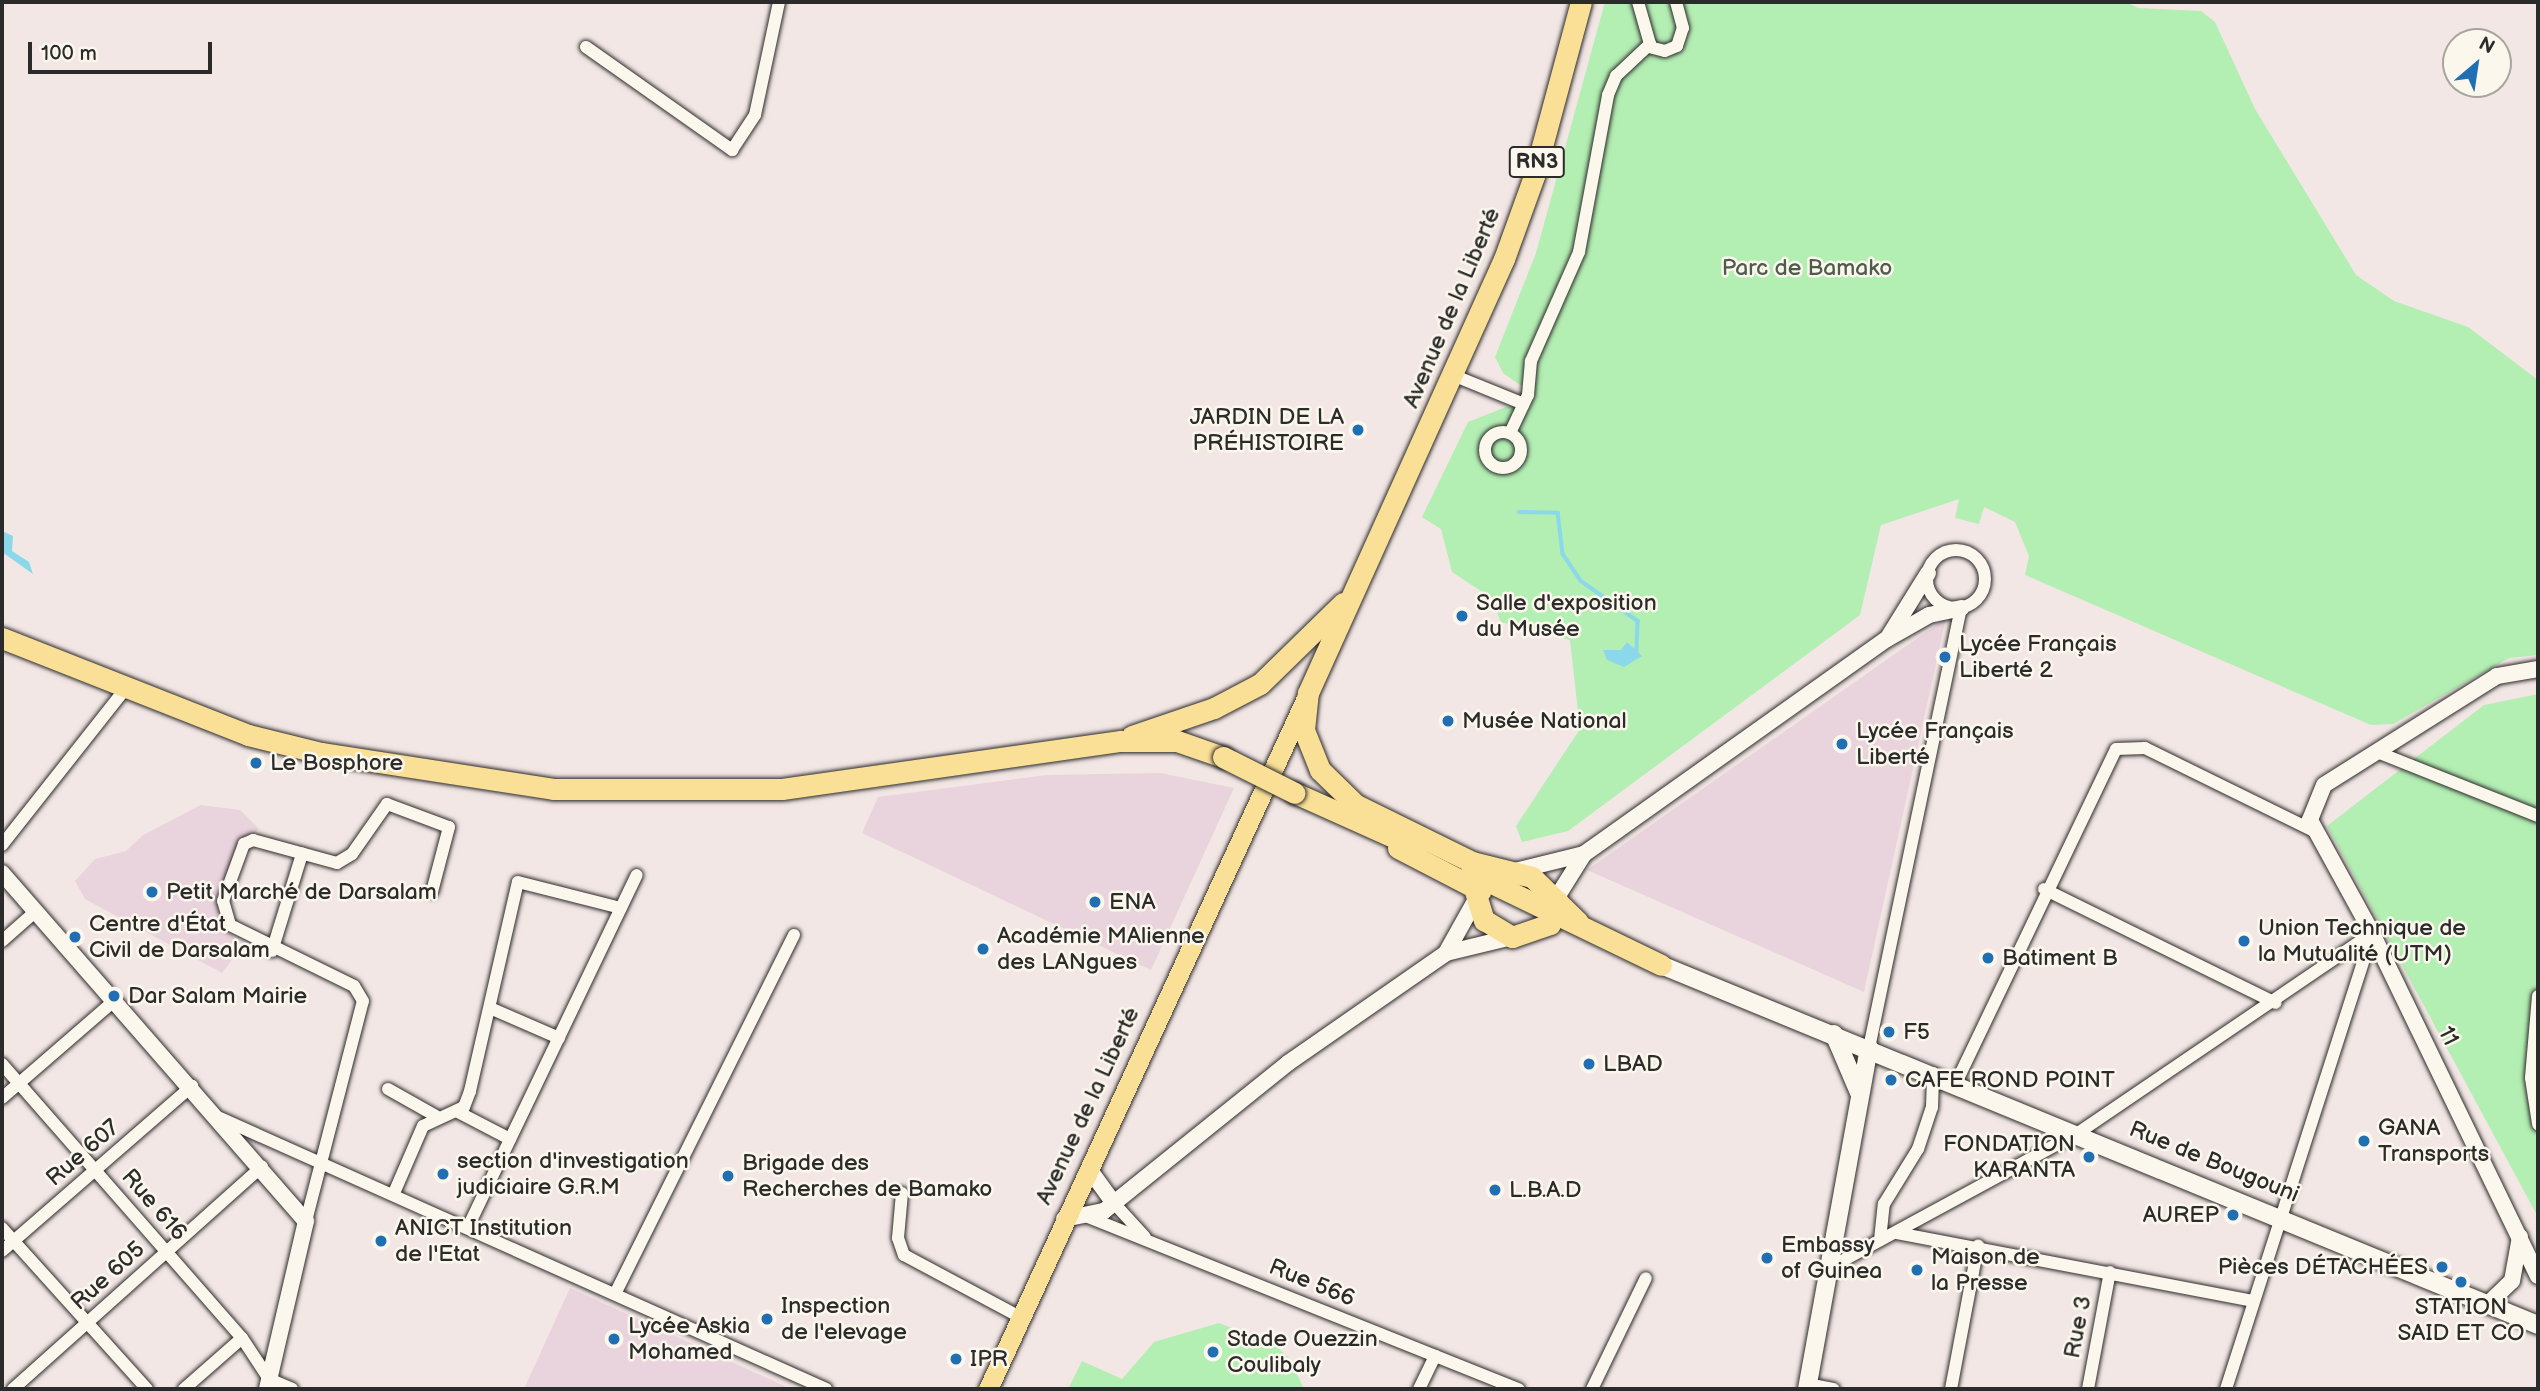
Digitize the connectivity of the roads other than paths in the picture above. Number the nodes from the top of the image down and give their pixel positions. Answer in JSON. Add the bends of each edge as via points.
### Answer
{"nodes":[{"id":1,"x":779,"y":2,"type":"edge"},
{"id":2,"x":1581,"y":2,"type":"edge"},
{"id":3,"x":1638,"y":2,"type":"edge"},
{"id":4,"x":1676,"y":2,"type":"edge"},
{"id":5,"x":586,"y":47,"type":"dead end"},
{"id":6,"x":1648,"y":47,"type":"junction"},
{"id":7,"x":1455,"y":376,"type":"junction"},
{"id":8,"x":1524,"y":404,"type":"junction"},
{"id":9,"x":1510,"y":433,"type":"dead end"},
{"id":10,"x":1928,"y":573,"type":"junction"},
{"id":11,"x":1358,"y":585,"type":"junction"},
{"id":12,"x":1961,"y":608,"type":"junction"},
{"id":13,"x":2,"y":638,"type":"edge"},
{"id":14,"x":1887,"y":639,"type":"junction"},
{"id":15,"x":2538,"y":669,"type":"edge"},
{"id":16,"x":125,"y":689,"type":"junction"},
{"id":17,"x":1308,"y":693,"type":"junction"},
{"id":18,"x":1121,"y":741,"type":"junction"},
{"id":19,"x":2377,"y":752,"type":"junction"},
{"id":20,"x":2538,"y":816,"type":"edge"},
{"id":21,"x":2313,"y":826,"type":"junction"},
{"id":22,"x":2,"y":845,"type":"edge"},
{"id":23,"x":302,"y":854,"type":"junction"},
{"id":24,"x":1584,"y":854,"type":"junction"},
{"id":25,"x":1510,"y":872,"type":"junction"},
{"id":26,"x":2,"y":873,"type":"edge"},
{"id":27,"x":637,"y":875,"type":"dead end"},
{"id":28,"x":2044,"y":889,"type":"junction"},
{"id":29,"x":1477,"y":890,"type":"junction"},
{"id":30,"x":432,"y":892,"type":"dead end"},
{"id":31,"x":621,"y":908,"type":"junction"},
{"id":32,"x":36,"y":911,"type":"junction"},
{"id":33,"x":1555,"y":911,"type":"junction"},
{"id":34,"x":2372,"y":933,"type":"junction"},
{"id":35,"x":794,"y":935,"type":"dead end"},
{"id":36,"x":1512,"y":937,"type":"junction"},
{"id":37,"x":2,"y":941,"type":"edge"},
{"id":38,"x":272,"y":951,"type":"junction"},
{"id":39,"x":1447,"y":954,"type":"junction"},
{"id":40,"x":1661,"y":965,"type":"junction"},
{"id":41,"x":2538,"y":996,"type":"edge"},
{"id":42,"x":115,"y":1000,"type":"junction"},
{"id":43,"x":2276,"y":1003,"type":"junction"},
{"id":44,"x":492,"y":1009,"type":"junction"},
{"id":45,"x":1834,"y":1034,"type":"junction"},
{"id":46,"x":559,"y":1038,"type":"junction"},
{"id":47,"x":1869,"y":1048,"type":"junction"},
{"id":48,"x":2,"y":1064,"type":"edge"},
{"id":49,"x":1933,"y":1073,"type":"junction"},
{"id":50,"x":19,"y":1083,"type":"junction"},
{"id":51,"x":1956,"y":1083,"type":"junction"},
{"id":52,"x":192,"y":1086,"type":"junction"},
{"id":53,"x":388,"y":1088,"type":"dead end"},
{"id":54,"x":2,"y":1098,"type":"edge"},
{"id":55,"x":1860,"y":1100,"type":"junction"},
{"id":56,"x":456,"y":1111,"type":"junction"},
{"id":57,"x":436,"y":1116,"type":"junction"},
{"id":58,"x":220,"y":1118,"type":"junction"},
{"id":59,"x":2538,"y":1125,"type":"edge"},
{"id":60,"x":2078,"y":1133,"type":"junction"},
{"id":61,"x":510,"y":1139,"type":"junction"},
{"id":62,"x":321,"y":1162,"type":"junction"},
{"id":63,"x":262,"y":1166,"type":"junction"},
{"id":64,"x":1089,"y":1169,"type":"junction"},
{"id":65,"x":95,"y":1170,"type":"junction"},
{"id":66,"x":394,"y":1193,"type":"junction"},
{"id":67,"x":902,"y":1193,"type":"dead end"},
{"id":68,"x":1114,"y":1202,"type":"junction"},
{"id":69,"x":2278,"y":1214,"type":"junction"},
{"id":70,"x":1088,"y":1217,"type":"junction"},
{"id":71,"x":1064,"y":1219,"type":"junction"},
{"id":72,"x":306,"y":1221,"type":"junction"},
{"id":73,"x":470,"y":1225,"type":"junction"},
{"id":74,"x":2,"y":1228,"type":"edge"},
{"id":75,"x":1897,"y":1233,"type":"junction"},
{"id":76,"x":2520,"y":1234,"type":"junction"},
{"id":77,"x":1147,"y":1239,"type":"junction"},
{"id":78,"x":1880,"y":1240,"type":"junction"},
{"id":79,"x":13,"y":1241,"type":"junction"},
{"id":80,"x":1978,"y":1246,"type":"junction"},
{"id":81,"x":2,"y":1251,"type":"edge"},
{"id":82,"x":166,"y":1251,"type":"junction"},
{"id":83,"x":2110,"y":1272,"type":"junction"},
{"id":84,"x":1831,"y":1273,"type":"junction"},
{"id":85,"x":2538,"y":1276,"type":"edge"},
{"id":86,"x":1646,"y":1278,"type":"dead end"},
{"id":87,"x":616,"y":1293,"type":"junction"},
{"id":88,"x":2253,"y":1301,"type":"junction"},
{"id":89,"x":2488,"y":1304,"type":"junction"},
{"id":90,"x":1020,"y":1317,"type":"junction"},
{"id":91,"x":87,"y":1323,"type":"junction"},
{"id":92,"x":2538,"y":1325,"type":"edge"},
{"id":93,"x":242,"y":1338,"type":"junction"},
{"id":94,"x":1435,"y":1356,"type":"junction"},
{"id":95,"x":268,"y":1384,"type":"edge"},
{"id":96,"x":1808,"y":1387,"type":"edge"},
{"id":97,"x":13,"y":1389,"type":"edge"},
{"id":98,"x":147,"y":1389,"type":"edge"},
{"id":99,"x":184,"y":1389,"type":"edge"},
{"id":100,"x":292,"y":1389,"type":"edge"},
{"id":101,"x":826,"y":1389,"type":"edge"},
{"id":102,"x":988,"y":1389,"type":"edge"},
{"id":103,"x":1419,"y":1389,"type":"edge"},
{"id":104,"x":1520,"y":1389,"type":"edge"},
{"id":105,"x":1592,"y":1389,"type":"edge"},
{"id":106,"x":1834,"y":1389,"type":"edge"},
{"id":107,"x":1951,"y":1389,"type":"edge"},
{"id":108,"x":2088,"y":1389,"type":"edge"},
{"id":109,"x":2226,"y":1389,"type":"edge"}],
"edges":[{"from":1,"to":5,"type":"street","via":[[755,115],[732,150]]},
{"from":2,"to":7,"type":"highway","name":"Avenue de la Liberté","number":"RN3","via":[[1534,176]]},
{"from":3,"to":6,"type":"street"},
{"from":4,"to":6,"type":"street","via":[[1683,27],[1677,46],[1665,51]]},
{"from":6,"to":8,"type":"street","via":[[1616,76],[1608,95],[1586,230],[1531,361]]},
{"from":7,"to":8,"type":"street"},
{"from":7,"to":11,"type":"highway","name":"Avenue de la Liberté","number":"RN3"},
{"from":8,"to":9,"type":"street"},
{"from":10,"to":12,"type":"street","via":[[1932,594]]},
{"from":10,"to":12,"type":"street","via":[[1943,553],[1960,550],[1976,558],[1984,573],[1983,590]]},
{"from":10,"to":14,"type":"street"},
{"from":11,"to":17,"type":"highway"},
{"from":11,"to":18,"type":"highway","via":[[1306,646],[1259,684],[1214,708]]},
{"from":12,"to":14,"type":"street","via":[[1929,615]]},
{"from":12,"to":47,"type":"street"},
{"from":13,"to":16,"type":"highway"},
{"from":14,"to":24,"type":"street"},
{"from":15,"to":19,"type":"street","via":[[2497,676]]},
{"from":16,"to":18,"type":"highway","via":[[189,716],[321,753],[553,789],[782,789]]},
{"from":16,"to":22,"type":"street"},
{"from":17,"to":25,"type":"highway","via":[[1307,748],[1337,791],[1472,862]]},
{"from":17,"to":64,"type":"main road","name":"Avenue de la Liberté"},
{"from":18,"to":29,"type":"highway","bridge":true,"via":[[1177,741],[1223,757],[1386,838]]},
{"from":19,"to":20,"type":"street"},
{"from":19,"to":21,"type":"street","via":[[2324,785]]},
{"from":21,"to":28,"type":"street","via":[[2145,748],[2126,746],[2108,757]]},
{"from":21,"to":34,"type":"street","name":"11"},
{"from":23,"to":30,"type":"street","via":[[345,860],[387,804],[449,827]]},
{"from":23,"to":38,"type":"street"},
{"from":23,"to":38,"type":"street","via":[[248,841],[223,901],[230,925]]},
{"from":24,"to":25,"type":"street"},
{"from":24,"to":33,"type":"street"},
{"from":25,"to":29,"type":"street"},
{"from":25,"to":33,"type":"highway","via":[[1532,877]]},
{"from":26,"to":32,"type":"street"},
{"from":27,"to":31,"type":"street"},
{"from":28,"to":43,"type":"street"},
{"from":28,"to":51,"type":"street"},
{"from":29,"to":33,"type":"highway"},
{"from":29,"to":36,"type":"highway","via":[[1484,920]]},
{"from":29,"to":39,"type":"street"},
{"from":31,"to":44,"type":"street","via":[[518,882]]},
{"from":31,"to":46,"type":"street"},
{"from":32,"to":37,"type":"street"},
{"from":32,"to":42,"type":"street"},
{"from":33,"to":36,"type":"highway"},
{"from":33,"to":40,"type":"highway"},
{"from":33,"to":40,"type":"highway"},
{"from":34,"to":43,"type":"street"},
{"from":34,"to":69,"type":"street"},
{"from":34,"to":76,"type":"street","name":"11"},
{"from":35,"to":87,"type":"street"},
{"from":36,"to":39,"type":"street"},
{"from":38,"to":62,"type":"street","via":[[354,986],[363,1001]]},
{"from":39,"to":68,"type":"street","via":[[1288,1062]]},
{"from":40,"to":45,"type":"main road","name":"Rue de Bougouni"},
{"from":41,"to":59,"type":"street","via":[[2531,1078]]},
{"from":42,"to":50,"type":"street"},
{"from":42,"to":52,"type":"street"},
{"from":43,"to":60,"type":"street"},
{"from":44,"to":46,"type":"street"},
{"from":44,"to":56,"type":"street","via":[[471,1091]]},
{"from":45,"to":47,"type":"main road","name":"Rue de Bougouni"},
{"from":45,"to":55,"type":"main road"},
{"from":46,"to":61,"type":"street"},
{"from":47,"to":49,"type":"main road","name":"Rue de Bougouni"},
{"from":47,"to":55,"type":"main road"},
{"from":48,"to":50,"type":"street","name":"Rue 616"},
{"from":49,"to":51,"type":"main road","name":"Rue de Bougouni"},
{"from":49,"to":78,"type":"street","via":[[1932,1108],[1918,1149],[1884,1204]]},
{"from":50,"to":54,"type":"street"},
{"from":50,"to":65,"type":"street","name":"Rue 616"},
{"from":51,"to":60,"type":"main road","name":"Rue de Bougouni"},
{"from":52,"to":58,"type":"street"},
{"from":52,"to":65,"type":"street","name":"Rue 607"},
{"from":53,"to":57,"type":"street"},
{"from":55,"to":84,"type":"main road"},
{"from":56,"to":57,"type":"street"},
{"from":56,"to":61,"type":"street"},
{"from":57,"to":66,"type":"street","via":[[416,1138]]},
{"from":58,"to":62,"type":"street"},
{"from":58,"to":63,"type":"street"},
{"from":60,"to":69,"type":"main road","name":"Rue de Bougouni"},
{"from":60,"to":75,"type":"street"},
{"from":61,"to":73,"type":"street"},
{"from":62,"to":66,"type":"street"},
{"from":62,"to":72,"type":"street"},
{"from":63,"to":72,"type":"street"},
{"from":63,"to":82,"type":"street","name":"Rue 605"},
{"from":64,"to":68,"type":"street"},
{"from":64,"to":71,"type":"main road","name":"Avenue de la Liberté"},
{"from":65,"to":79,"type":"street","name":"Rue 607"},
{"from":65,"to":82,"type":"street","name":"Rue 616"},
{"from":66,"to":73,"type":"street"},
{"from":67,"to":90,"type":"street","via":[[898,1238],[904,1255]]},
{"from":68,"to":70,"type":"street"},
{"from":68,"to":77,"type":"street"},
{"from":69,"to":88,"type":"street"},
{"from":69,"to":89,"type":"main road","name":"Rue de Bougouni"},
{"from":70,"to":71,"type":"street"},
{"from":70,"to":77,"type":"street","name":"Rue 566"},
{"from":71,"to":90,"type":"main road","name":"Avenue de la Liberté"},
{"from":72,"to":95,"type":"street"},
{"from":73,"to":87,"type":"street"},
{"from":74,"to":79,"type":"street"},
{"from":75,"to":78,"type":"street"},
{"from":75,"to":80,"type":"street"},
{"from":76,"to":85,"type":"street","name":"11"},
{"from":76,"to":89,"type":"street","via":[[2512,1282]]},
{"from":77,"to":94,"type":"street","name":"Rue 566"},
{"from":78,"to":84,"type":"street"},
{"from":79,"to":81,"type":"street","name":"Rue 607"},
{"from":79,"to":91,"type":"street"},
{"from":80,"to":83,"type":"street"},
{"from":80,"to":107,"type":"street"},
{"from":82,"to":91,"type":"street","name":"Rue 605"},
{"from":82,"to":93,"type":"street","name":"Rue 616"},
{"from":83,"to":88,"type":"street"},
{"from":83,"to":108,"type":"street","name":"Rue 3"},
{"from":84,"to":96,"type":"main road"},
{"from":86,"to":105,"type":"street"},
{"from":87,"to":101,"type":"street"},
{"from":88,"to":109,"type":"street"},
{"from":89,"to":92,"type":"main road","name":"Rue de Bougouni"},
{"from":90,"to":102,"type":"main road","name":"Avenue de la Liberté"},
{"from":91,"to":97,"type":"street","name":"Rue 605"},
{"from":91,"to":98,"type":"street"},
{"from":93,"to":95,"type":"street","name":"Rue 616"},
{"from":93,"to":99,"type":"street"},
{"from":94,"to":103,"type":"street"},
{"from":94,"to":104,"type":"street","name":"Rue 566"},
{"from":95,"to":100,"type":"street"},
{"from":96,"to":106,"type":"street"}]}
